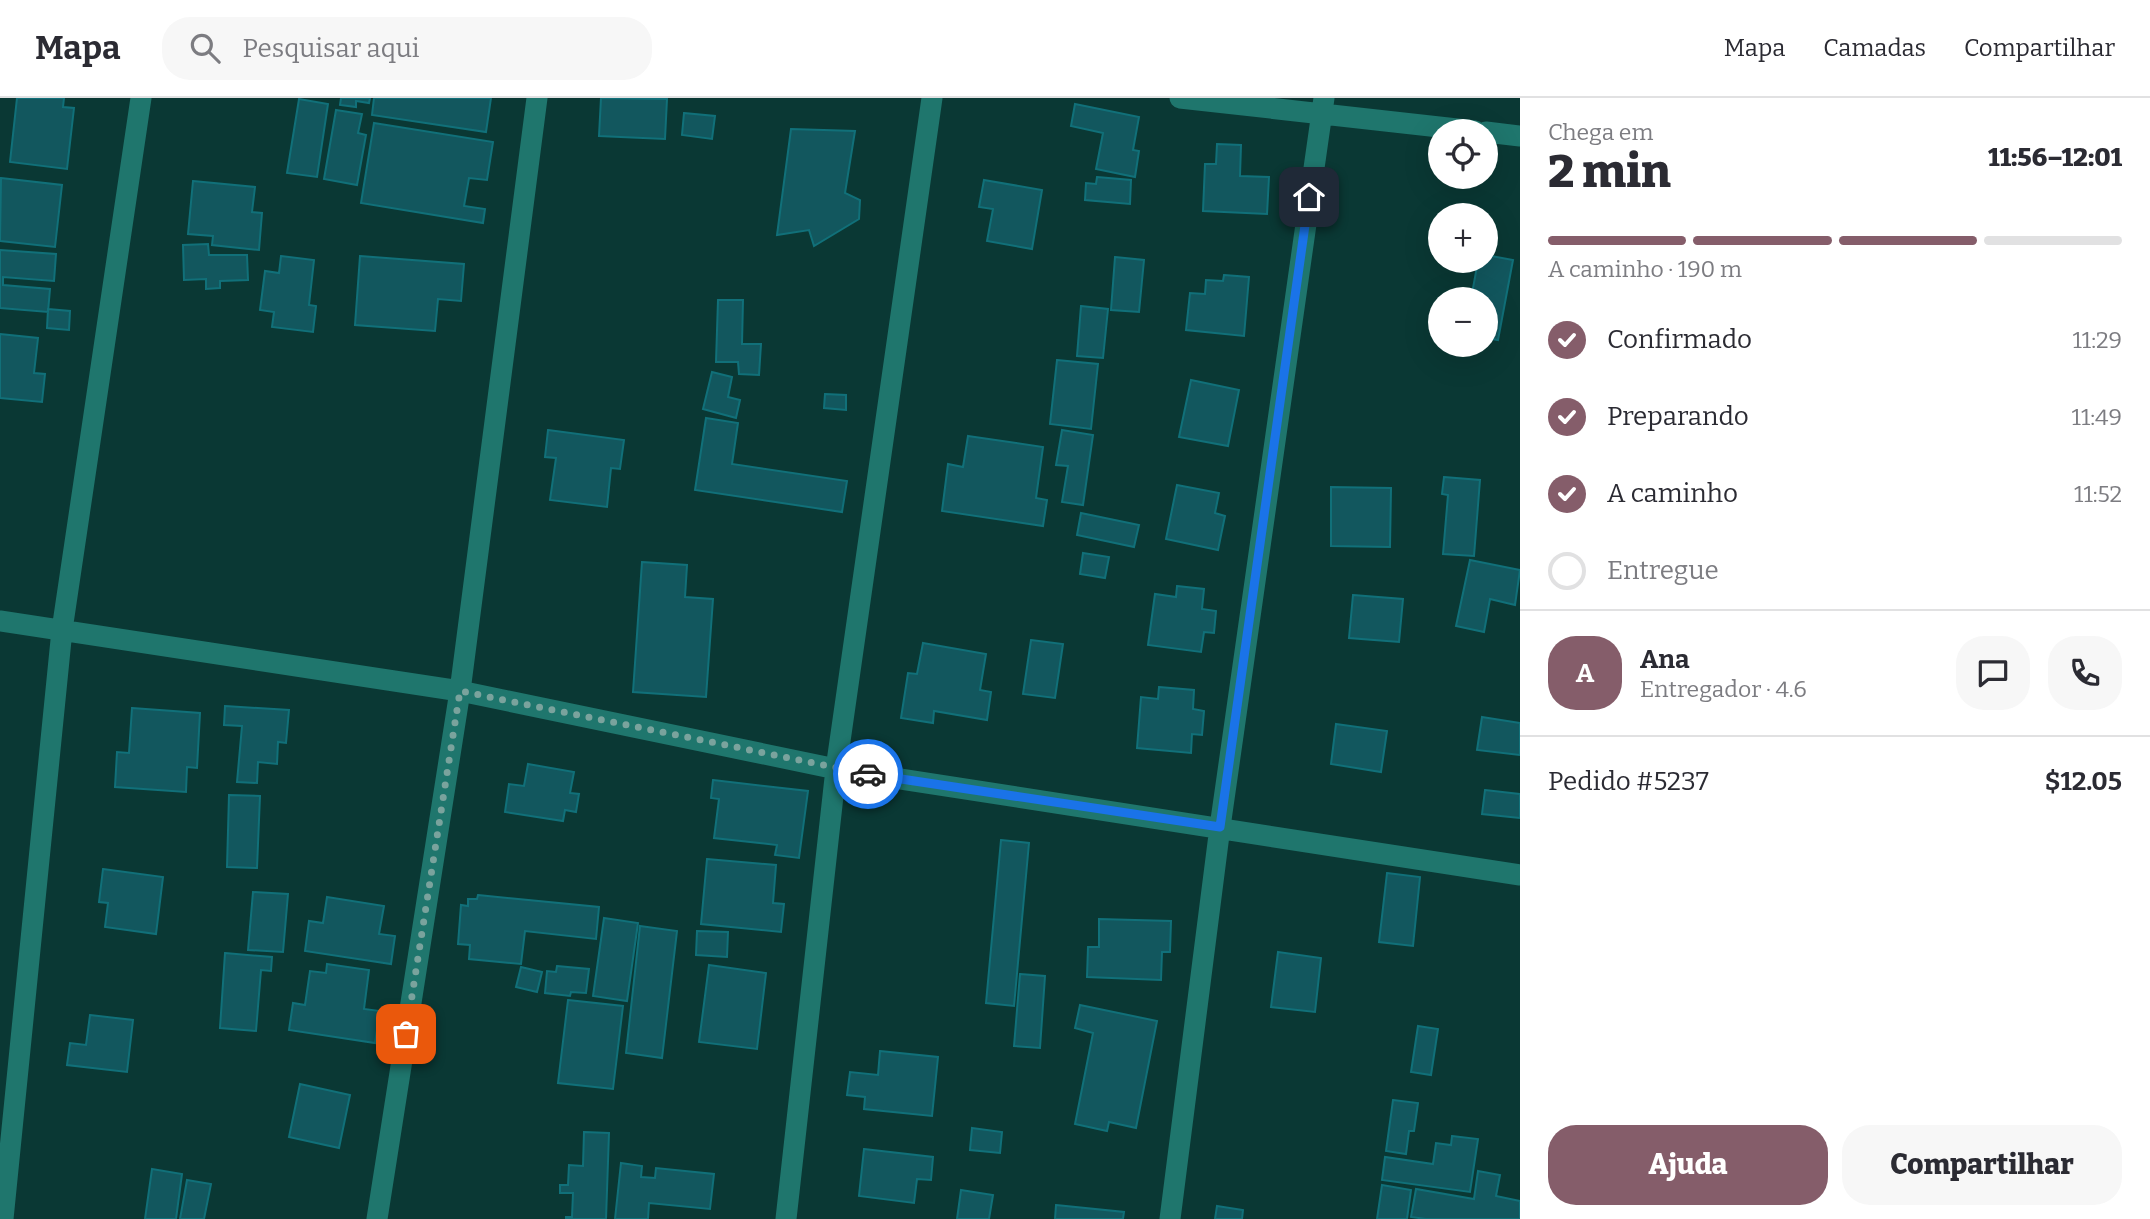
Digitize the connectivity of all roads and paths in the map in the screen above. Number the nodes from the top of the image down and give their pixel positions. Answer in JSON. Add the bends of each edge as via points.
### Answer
{"nodes":[{"id":1,"x":141,"y":98,"type":"edge"},
{"id":2,"x":537,"y":98,"type":"edge"},
{"id":3,"x":932,"y":98,"type":"edge"},
{"id":4,"x":1180,"y":98,"type":"edge"},
{"id":5,"x":1322,"y":106,"type":"edge"},
{"id":6,"x":1428,"y":123,"type":"edge"},
{"id":7,"x":1498,"y":133,"type":"edge"},
{"id":8,"x":1520,"y":136,"type":"edge"},
{"id":9,"x":0,"y":621,"type":"edge"},
{"id":10,"x":62,"y":630,"type":"junction"},
{"id":11,"x":460,"y":691,"type":"junction"},
{"id":12,"x":835,"y":769,"type":"junction"},
{"id":13,"x":1220,"y":827,"type":"junction"},
{"id":14,"x":1520,"y":875,"type":"edge"},
{"id":15,"x":3,"y":1219,"type":"edge"},
{"id":16,"x":377,"y":1219,"type":"edge"},
{"id":17,"x":786,"y":1219,"type":"edge"},
{"id":18,"x":1170,"y":1219,"type":"edge"}],
"edges":[{"from":1,"to":10,"type":"street"},
{"from":2,"to":11,"type":"street"},
{"from":3,"to":12,"type":"street"},
{"from":4,"to":5,"type":"street"},
{"from":5,"to":6,"type":"street"},
{"from":5,"to":13,"type":"street"},
{"from":7,"to":8,"type":"street"},
{"from":9,"to":10,"type":"street"},
{"from":10,"to":11,"type":"street"},
{"from":10,"to":15,"type":"street"},
{"from":11,"to":12,"type":"street"},
{"from":11,"to":16,"type":"street"},
{"from":12,"to":13,"type":"street"},
{"from":12,"to":17,"type":"street"},
{"from":13,"to":14,"type":"street"},
{"from":13,"to":18,"type":"street"}]}
